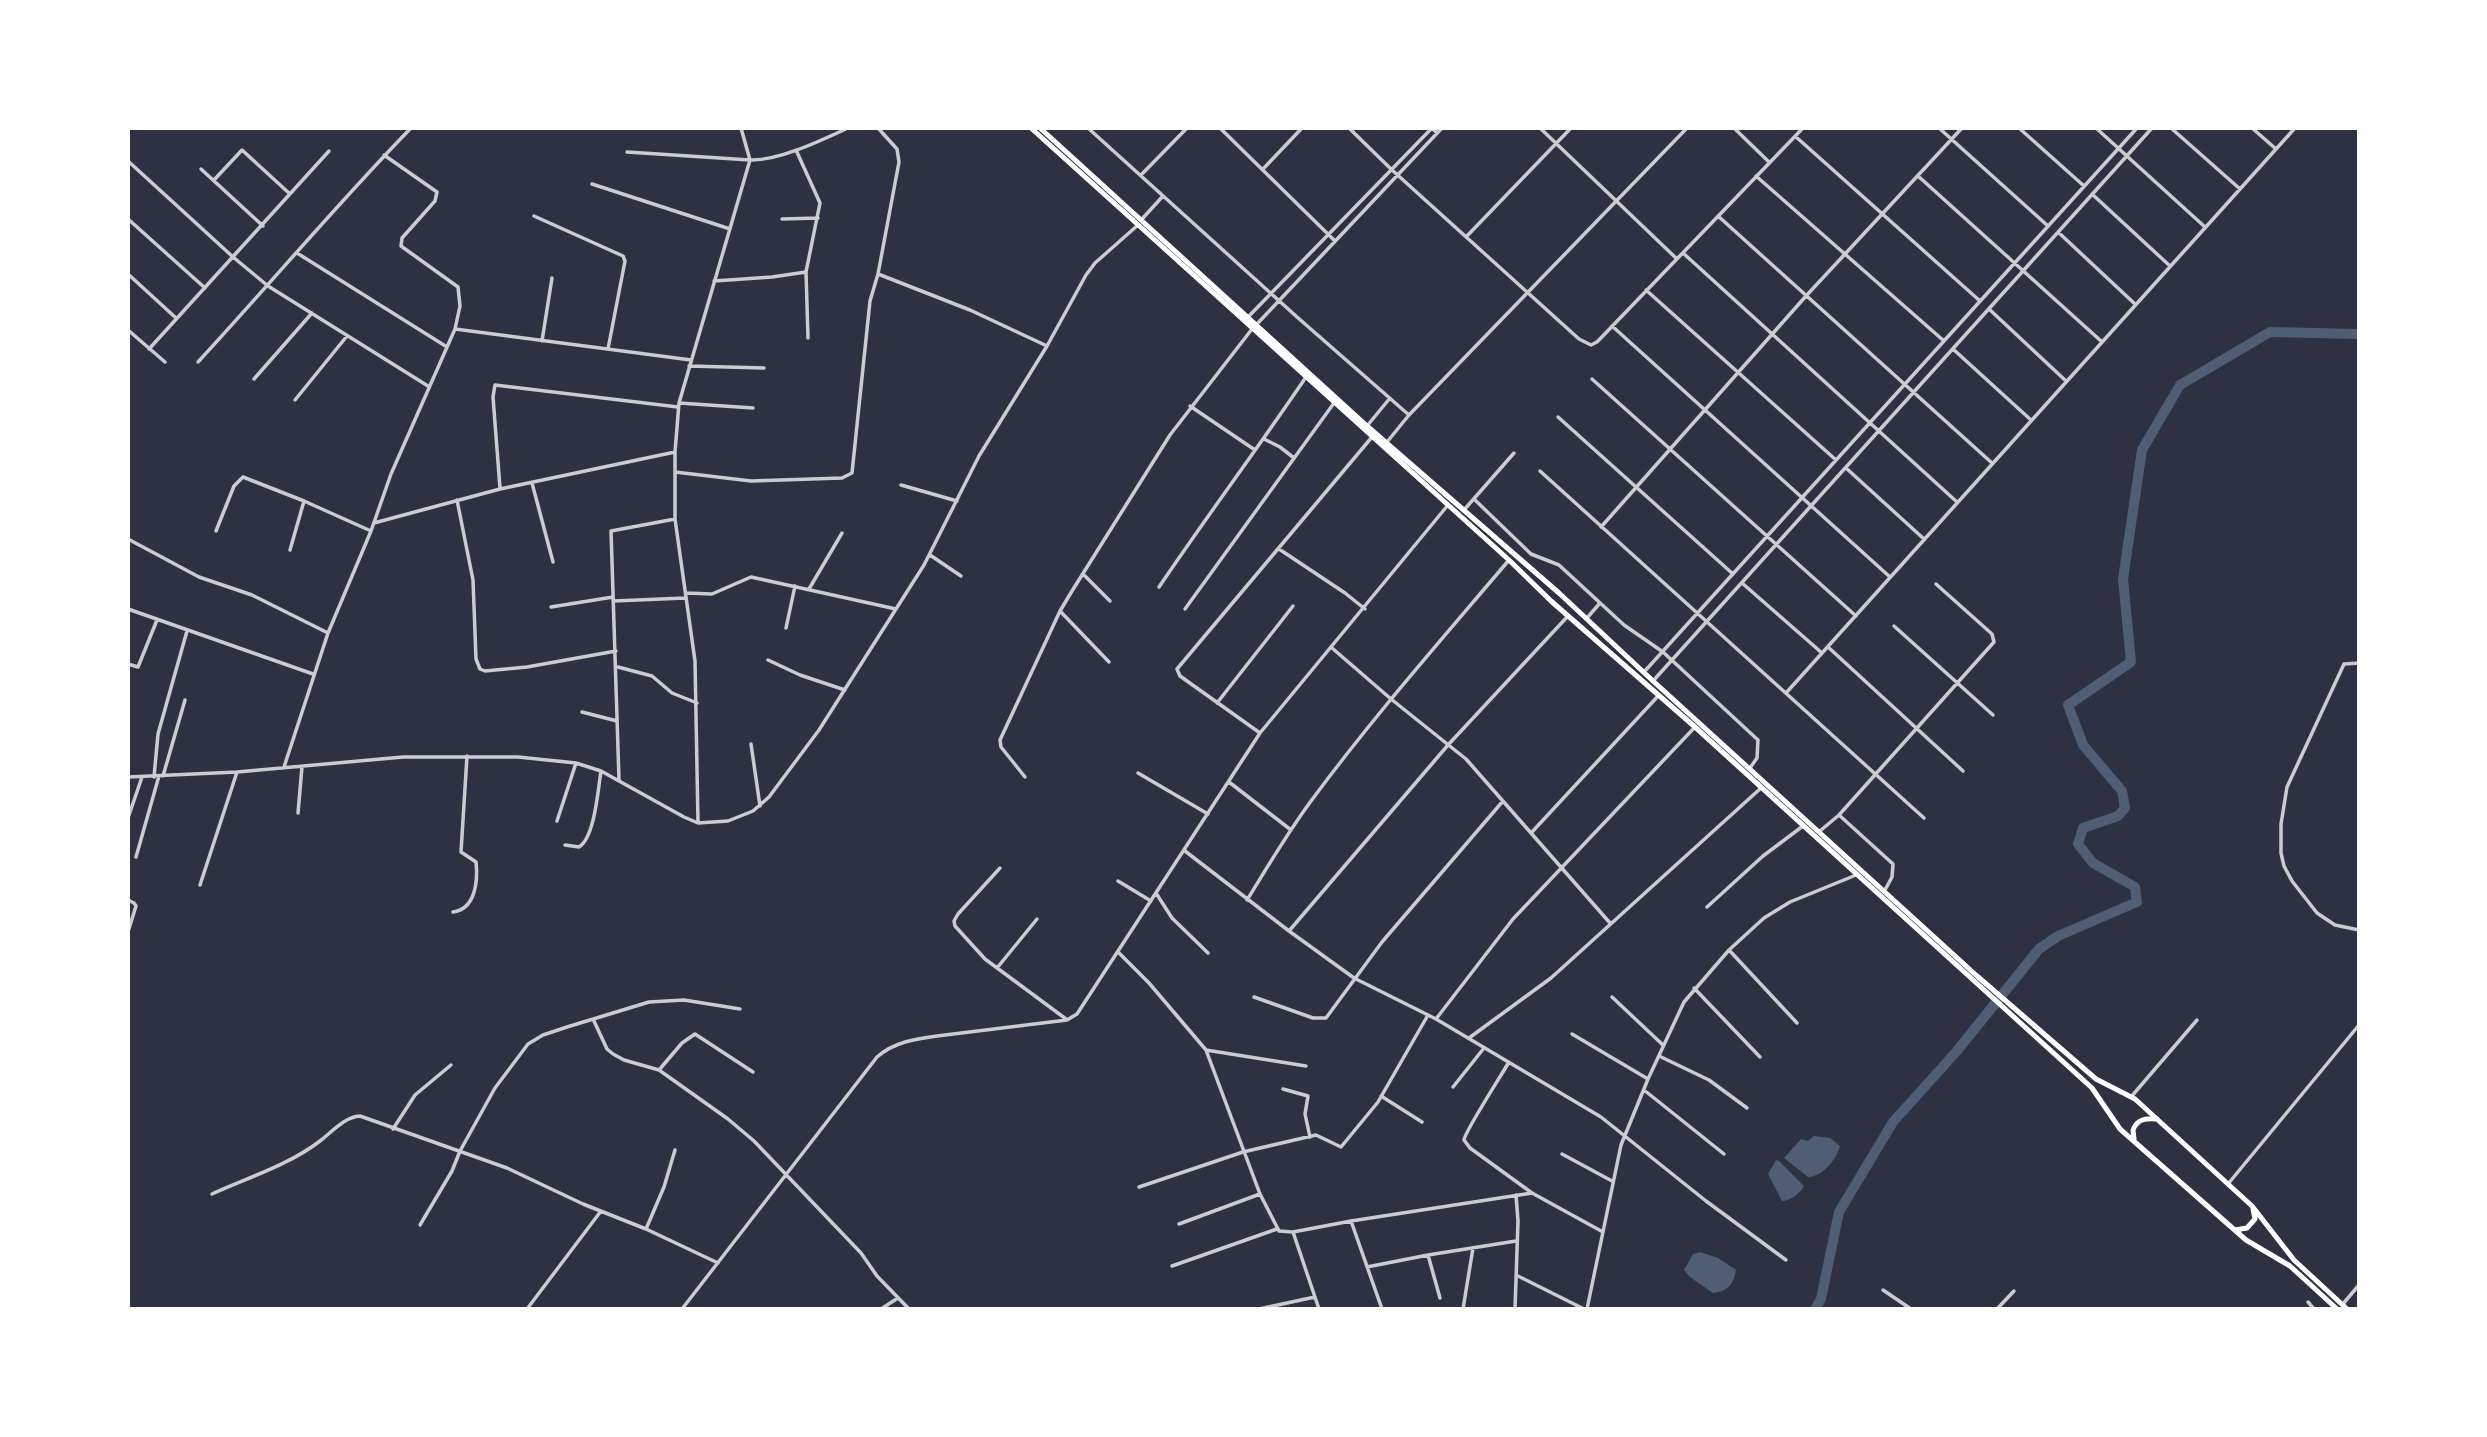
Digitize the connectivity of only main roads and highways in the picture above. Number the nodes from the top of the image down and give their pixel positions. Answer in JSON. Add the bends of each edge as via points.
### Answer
{"nodes":[{"id":1,"x":1031,"y":128,"type":"edge"},
{"id":2,"x":1041,"y":128,"type":"edge"},
{"id":3,"x":1140,"y":222,"type":"junction"},
{"id":4,"x":1255,"y":326,"type":"junction"},
{"id":5,"x":1559,"y":593,"type":"junction"},
{"id":6,"x":1551,"y":601,"type":"junction"},
{"id":7,"x":1615,"y":644,"type":"junction"},
{"id":8,"x":1607,"y":651,"type":"junction"},
{"id":9,"x":1976,"y":978,"type":"junction"},
{"id":10,"x":2035,"y":1030,"type":"junction"},
{"id":11,"x":2157,"y":1119,"type":"junction"},
{"id":12,"x":2135,"y":1142,"type":"junction"},
{"id":13,"x":2252,"y":1206,"type":"junction"},
{"id":14,"x":2235,"y":1230,"type":"junction"},
{"id":15,"x":2342,"y":1308,"type":"edge"}],
"edges":[{"from":1,"to":3,"type":"highway"},
{"from":2,"to":3,"type":"highway"},
{"from":3,"to":4,"type":"highway"},
{"from":3,"to":4,"type":"highway"},
{"from":4,"to":5,"type":"highway"},
{"from":4,"to":6,"type":"highway"},
{"from":5,"to":6,"type":"highway","via":[[1553,594]]},
{"from":5,"to":7,"type":"highway"},
{"from":6,"to":8,"type":"highway"},
{"from":7,"to":8,"type":"highway"},
{"from":7,"to":9,"type":"highway"},
{"from":8,"to":9,"type":"highway"},
{"from":9,"to":10,"type":"highway"},
{"from":10,"to":11,"type":"highway","via":[[2096,1079],[2131,1097]]},
{"from":10,"to":12,"type":"highway","via":[[2092,1088],[2113,1120]]},
{"from":11,"to":12,"type":"highway","via":[[2138,1122],[2133,1130]]},
{"from":11,"to":13,"type":"highway"},
{"from":12,"to":14,"type":"highway"},
{"from":13,"to":14,"type":"highway","via":[[2255,1219],[2247,1228]]},
{"from":13,"to":15,"type":"highway","via":[[2294,1260]]},
{"from":14,"to":15,"type":"highway"}]}
